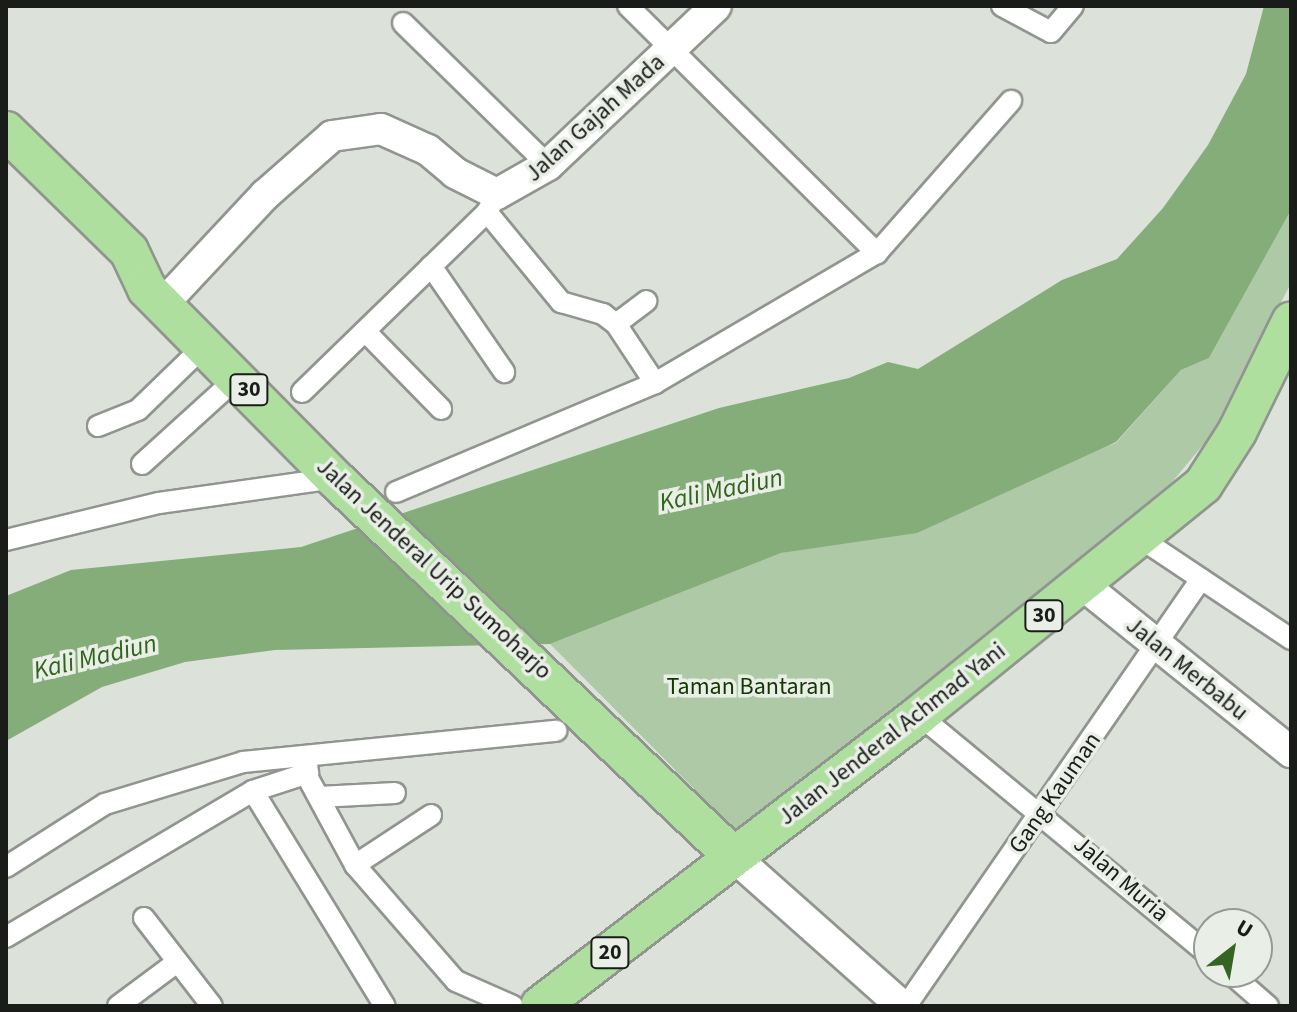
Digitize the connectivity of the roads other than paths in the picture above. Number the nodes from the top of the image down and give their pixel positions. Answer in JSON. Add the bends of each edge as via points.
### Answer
{"nodes":[{"id":1,"x":628,"y":6,"type":"edge"},
{"id":2,"x":716,"y":6,"type":"edge"},
{"id":3,"x":1002,"y":6,"type":"edge"},
{"id":4,"x":1073,"y":6,"type":"edge"},
{"id":5,"x":403,"y":23,"type":"dead end"},
{"id":6,"x":674,"y":47,"type":"junction"},
{"id":7,"x":1011,"y":101,"type":"dead end"},
{"id":8,"x":6,"y":131,"type":"edge"},
{"id":9,"x":6,"y":158,"type":"edge"},
{"id":10,"x":548,"y":165,"type":"junction"},
{"id":11,"x":492,"y":203,"type":"junction"},
{"id":12,"x":877,"y":253,"type":"junction"},
{"id":13,"x":431,"y":266,"type":"junction"},
{"id":14,"x":155,"y":297,"type":"junction"},
{"id":15,"x":646,"y":301,"type":"dead end"},
{"id":16,"x":616,"y":324,"type":"junction"},
{"id":17,"x":365,"y":331,"type":"junction"},
{"id":18,"x":1288,"y":334,"type":"edge"},
{"id":19,"x":204,"y":346,"type":"junction"},
{"id":20,"x":504,"y":372,"type":"dead end"},
{"id":21,"x":237,"y":378,"type":"junction"},
{"id":22,"x":655,"y":383,"type":"junction"},
{"id":23,"x":302,"y":392,"type":"dead end"},
{"id":24,"x":441,"y":409,"type":"dead end"},
{"id":25,"x":98,"y":426,"type":"dead end"},
{"id":26,"x":142,"y":464,"type":"dead end"},
{"id":27,"x":343,"y":484,"type":"junction"},
{"id":28,"x":396,"y":492,"type":"dead end"},
{"id":29,"x":1140,"y":538,"type":"junction"},
{"id":30,"x":6,"y":540,"type":"edge"},
{"id":31,"x":1201,"y":579,"type":"junction"},
{"id":32,"x":1083,"y":585,"type":"junction"},
{"id":33,"x":1291,"y":639,"type":"edge"},
{"id":34,"x":1156,"y":646,"type":"junction"},
{"id":35,"x":919,"y":715,"type":"junction"},
{"id":36,"x":556,"y":731,"type":"dead end"},
{"id":37,"x":1291,"y":752,"type":"edge"},
{"id":38,"x":307,"y":764,"type":"junction"},
{"id":39,"x":253,"y":791,"type":"junction"},
{"id":40,"x":395,"y":793,"type":"dead end"},
{"id":41,"x":319,"y":797,"type":"junction"},
{"id":42,"x":1042,"y":812,"type":"junction"},
{"id":43,"x":431,"y":815,"type":"dead end"},
{"id":44,"x":728,"y":851,"type":"junction"},
{"id":45,"x":355,"y":865,"type":"junction"},
{"id":46,"x":6,"y":867,"type":"edge"},
{"id":47,"x":144,"y":918,"type":"dead end"},
{"id":48,"x":6,"y":937,"type":"edge"},
{"id":49,"x":1193,"y":941,"type":"edge"},
{"id":50,"x":176,"y":963,"type":"junction"},
{"id":51,"x":1247,"y":988,"type":"edge"},
{"id":52,"x":118,"y":1006,"type":"edge"},
{"id":53,"x":212,"y":1006,"type":"edge"},
{"id":54,"x":385,"y":1006,"type":"edge"},
{"id":55,"x":513,"y":1006,"type":"edge"},
{"id":56,"x":540,"y":1006,"type":"edge"},
{"id":57,"x":904,"y":1006,"type":"edge"},
{"id":58,"x":1268,"y":1006,"type":"edge"}],
"edges":[{"from":1,"to":6,"type":"street"},
{"from":2,"to":6,"type":"street","name":"Jalan Gajah Mada"},
{"from":3,"to":4,"type":"street","via":[[1051,32]]},
{"from":5,"to":10,"type":"street"},
{"from":6,"to":10,"type":"street","name":"Jalan Gajah Mada"},
{"from":6,"to":12,"type":"street"},
{"from":7,"to":12,"type":"street"},
{"from":8,"to":14,"type":"highway","name":"Jalan Jenderal Urip Sumoharjo","number":"30","via":[[129,251]]},
{"from":9,"to":14,"type":"highway","name":"Jalan Jenderal Urip Sumoharjo","number":"30","via":[[112,268]]},
{"from":10,"to":11,"type":"street","name":"Jalan Gajah Mada"},
{"from":11,"to":13,"type":"street"},
{"from":11,"to":14,"type":"street","name":"Jalan Gajah Mada","via":[[428,150],[381,129],[332,136]]},
{"from":11,"to":16,"type":"street","via":[[561,302],[603,314]]},
{"from":12,"to":22,"type":"street"},
{"from":13,"to":17,"type":"street"},
{"from":13,"to":20,"type":"street"},
{"from":14,"to":19,"type":"highway","name":"Jalan Jenderal Urip Sumoharjo","number":"30"},
{"from":15,"to":16,"type":"street"},
{"from":16,"to":22,"type":"street"},
{"from":17,"to":23,"type":"street"},
{"from":17,"to":24,"type":"street"},
{"from":18,"to":29,"type":"highway","name":"Jalan Jenderal Achmad Yani","number":"30","via":[[1212,474]]},
{"from":19,"to":21,"type":"highway","name":"Jalan Jenderal Urip Sumoharjo","number":"30"},
{"from":19,"to":25,"type":"street","via":[[138,410]]},
{"from":21,"to":26,"type":"street"},
{"from":21,"to":27,"type":"highway","name":"Jalan Jenderal Urip Sumoharjo","number":"30"},
{"from":22,"to":28,"type":"street"},
{"from":27,"to":30,"type":"street","via":[[159,503]]},
{"from":27,"to":44,"type":"highway","name":"Jalan Jenderal Urip Sumoharjo","number":"30"},
{"from":29,"to":31,"type":"street"},
{"from":29,"to":32,"type":"highway","name":"Jalan Jenderal Achmad Yani","number":"30"},
{"from":31,"to":33,"type":"street"},
{"from":31,"to":34,"type":"street","name":"Gang Kauman"},
{"from":32,"to":34,"type":"street","name":"Jalan Merbabu"},
{"from":32,"to":35,"type":"highway","name":"Jalan Jenderal Achmad Yani","number":"30"},
{"from":34,"to":37,"type":"street","name":"Jalan Merbabu"},
{"from":34,"to":42,"type":"street","name":"Gang Kauman"},
{"from":35,"to":42,"type":"street","name":"Jalan Muria"},
{"from":35,"to":44,"type":"highway","name":"Jalan Jenderal Achmad Yani","number":"30"},
{"from":36,"to":38,"type":"street"},
{"from":38,"to":39,"type":"street"},
{"from":38,"to":41,"type":"street"},
{"from":38,"to":46,"type":"street","via":[[243,762],[105,804]]},
{"from":39,"to":48,"type":"street"},
{"from":39,"to":54,"type":"street"},
{"from":40,"to":41,"type":"street"},
{"from":41,"to":45,"type":"street"},
{"from":42,"to":49,"type":"street","name":"Jalan Muria"},
{"from":42,"to":57,"type":"street","name":"Gang Kauman"},
{"from":43,"to":45,"type":"street"},
{"from":44,"to":56,"type":"highway","number":"20"},
{"from":44,"to":57,"type":"street"},
{"from":45,"to":55,"type":"street","via":[[456,981]]},
{"from":47,"to":50,"type":"street"},
{"from":50,"to":52,"type":"street"},
{"from":50,"to":53,"type":"street"},
{"from":51,"to":58,"type":"street"}]}
